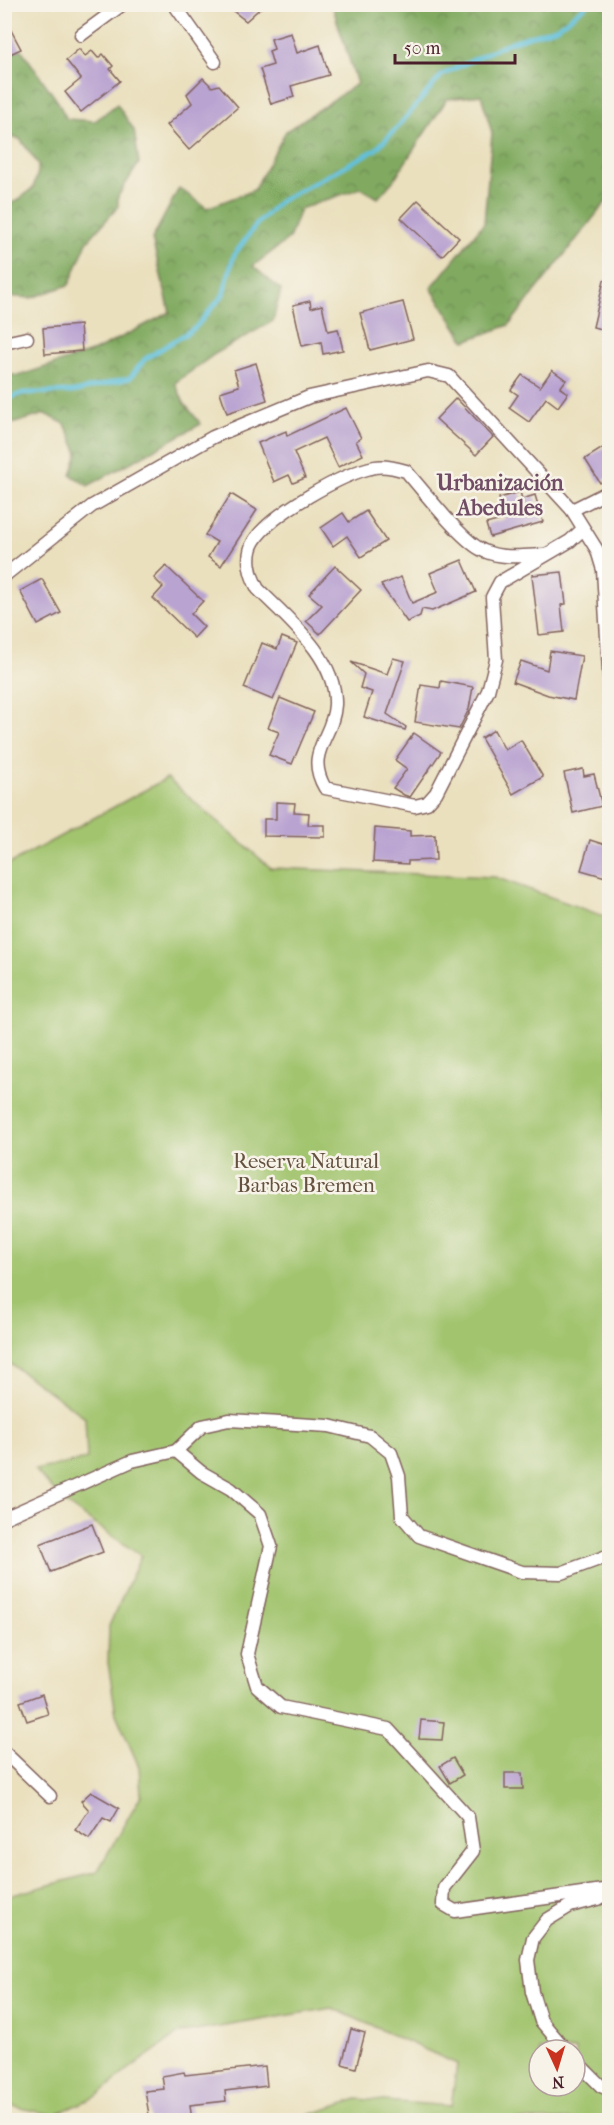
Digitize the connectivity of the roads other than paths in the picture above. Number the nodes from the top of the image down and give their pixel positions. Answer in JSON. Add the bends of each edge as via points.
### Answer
{"nodes":[{"id":1,"x":123,"y":4,"type":"edge"},
{"id":2,"x":174,"y":4,"type":"edge"},
{"id":3,"x":81,"y":35,"type":"dead end"},
{"id":4,"x":215,"y":62,"type":"dead end"},
{"id":5,"x":27,"y":338,"type":"dead end"},
{"id":6,"x":4,"y":342,"type":"edge"},
{"id":7,"x":609,"y":491,"type":"edge"},
{"id":8,"x":572,"y":510,"type":"junction"},
{"id":9,"x":583,"y":529,"type":"junction"},
{"id":10,"x":544,"y":555,"type":"junction"},
{"id":11,"x":4,"y":576,"type":"edge"},
{"id":12,"x":609,"y":688,"type":"edge"},
{"id":13,"x":176,"y":1451,"type":"junction"},
{"id":14,"x":4,"y":1518,"type":"edge"},
{"id":15,"x":609,"y":1555,"type":"edge"},
{"id":16,"x":4,"y":1752,"type":"edge"},
{"id":17,"x":50,"y":1796,"type":"dead end"},
{"id":18,"x":609,"y":1891,"type":"edge"},
{"id":19,"x":556,"y":2038,"type":"edge"},
{"id":20,"x":587,"y":2072,"type":"edge"},
{"id":21,"x":609,"y":2090,"type":"edge"}],
"edges":[{"from":1,"to":3,"type":"street"},
{"from":2,"to":4,"type":"street"},
{"from":5,"to":6,"type":"street"},
{"from":7,"to":8,"type":"street"},
{"from":8,"to":9,"type":"street"},
{"from":8,"to":11,"type":"street","via":[[449,376],[428,372],[309,397],[213,437],[93,506]]},
{"from":9,"to":10,"type":"street","via":[[570,542]]},
{"from":9,"to":12,"type":"street","via":[[597,550],[603,570]]},
{"from":10,"to":10,"type":"street","via":[[500,582],[492,597],[496,660],[488,691],[436,793],[427,803],[415,806],[325,788],[318,775],[317,759],[335,706],[333,688],[320,654],[258,589],[251,576],[253,542],[271,521],[331,484],[375,467],[392,467],[406,471],[466,540],[483,551],[503,556]]},
{"from":13,"to":14,"type":"street","via":[[132,1461]]},
{"from":13,"to":15,"type":"street","via":[[202,1426],[229,1420],[329,1426],[370,1437],[391,1453],[399,1476],[402,1516],[418,1536],[522,1572],[561,1574]]},
{"from":13,"to":18,"type":"street","via":[[260,1514],[271,1546],[247,1654],[257,1686],[281,1707],[388,1729],[468,1817],[473,1851],[444,1888],[443,1905],[455,1911]]},
{"from":16,"to":17,"type":"street"},
{"from":18,"to":19,"type":"street","via":[[547,1920],[533,1938],[528,1960],[532,1992],[541,2021]]},
{"from":20,"to":21,"type":"street"}]}
